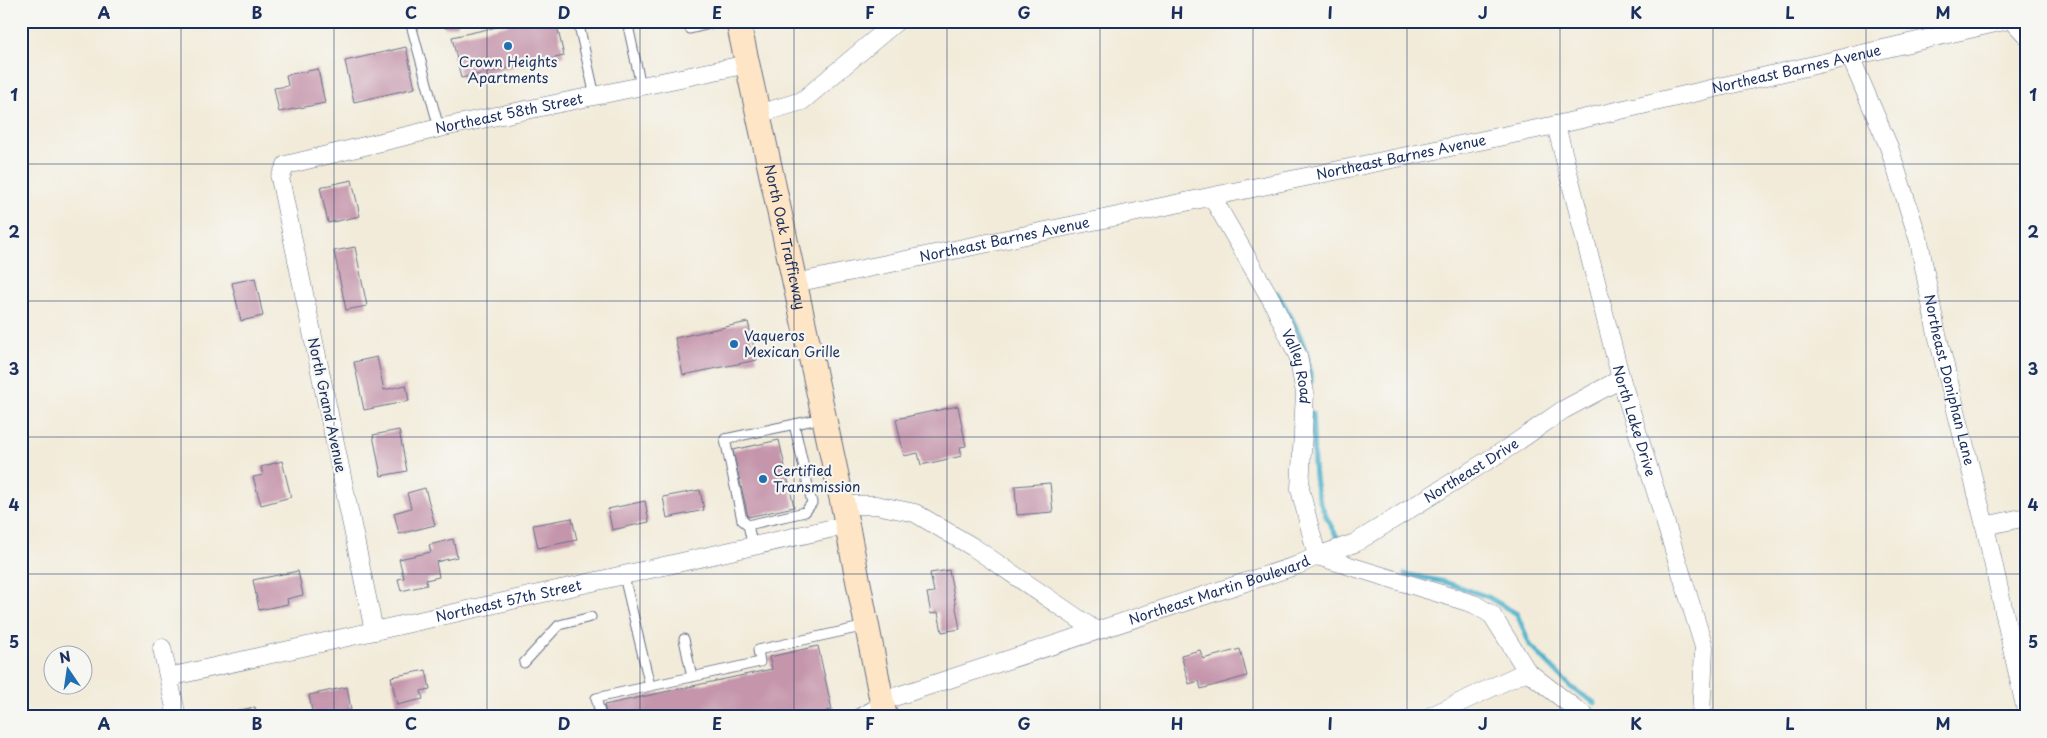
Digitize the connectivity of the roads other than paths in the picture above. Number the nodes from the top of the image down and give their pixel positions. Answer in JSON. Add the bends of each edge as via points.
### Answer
{"nodes":[{"id":1,"x":410,"y":21,"type":"edge"},
{"id":2,"x":578,"y":21,"type":"edge"},
{"id":3,"x":627,"y":21,"type":"edge"},
{"id":4,"x":688,"y":21,"type":"edge"},
{"id":5,"x":722,"y":21,"type":"edge"},
{"id":6,"x":738,"y":21,"type":"edge"},
{"id":7,"x":898,"y":21,"type":"edge"},
{"id":8,"x":2004,"y":21,"type":"edge"},
{"id":9,"x":2013,"y":21,"type":"edge"},
{"id":10,"x":2026,"y":35,"type":"edge"},
{"id":11,"x":1850,"y":56,"type":"junction"},
{"id":12,"x":748,"y":64,"type":"junction"},
{"id":13,"x":640,"y":86,"type":"junction"},
{"id":14,"x":595,"y":96,"type":"junction"},
{"id":15,"x":758,"y":114,"type":"junction"},
{"id":16,"x":1556,"y":125,"type":"junction"},
{"id":17,"x":439,"y":128,"type":"junction"},
{"id":18,"x":280,"y":178,"type":"joint"},
{"id":19,"x":1212,"y":197,"type":"junction"},
{"id":20,"x":795,"y":283,"type":"junction"},
{"id":21,"x":1621,"y":379,"type":"junction"},
{"id":22,"x":824,"y":418,"type":"junction"},
{"id":23,"x":794,"y":424,"type":"junction"},
{"id":24,"x":845,"y":515,"type":"junction"},
{"id":25,"x":2026,"y":517,"type":"edge"},
{"id":26,"x":748,"y":525,"type":"junction"},
{"id":27,"x":1985,"y":526,"type":"junction"},
{"id":28,"x":753,"y":547,"type":"junction"},
{"id":29,"x":1317,"y":556,"type":"junction"},
{"id":30,"x":624,"y":576,"type":"junction"},
{"id":31,"x":591,"y":617,"type":"dead end"},
{"id":32,"x":867,"y":625,"type":"junction"},
{"id":33,"x":1095,"y":630,"type":"junction"},
{"id":34,"x":374,"y":631,"type":"junction"},
{"id":35,"x":684,"y":639,"type":"dead end"},
{"id":36,"x":162,"y":648,"type":"dead end"},
{"id":37,"x":524,"y":663,"type":"dead end"},
{"id":38,"x":1527,"y":671,"type":"junction"},
{"id":39,"x":169,"y":677,"type":"junction"},
{"id":40,"x":692,"y":677,"type":"junction"},
{"id":41,"x":650,"y":686,"type":"junction"},
{"id":42,"x":884,"y":709,"type":"edge"},
{"id":43,"x":2026,"y":711,"type":"edge"},
{"id":44,"x":177,"y":717,"type":"edge"},
{"id":45,"x":600,"y":717,"type":"edge"},
{"id":46,"x":852,"y":717,"type":"edge"},
{"id":47,"x":1429,"y":717,"type":"edge"},
{"id":48,"x":1586,"y":717,"type":"edge"},
{"id":49,"x":1701,"y":717,"type":"edge"}],
"edges":[{"from":1,"to":17,"type":"lane"},
{"from":2,"to":14,"type":"lane"},
{"from":3,"to":13,"type":"lane"},
{"from":4,"to":5,"type":"lane","via":[[690,29]]},
{"from":6,"to":12,"type":"main road","name":"North Oak Trafficway"},
{"from":7,"to":15,"type":"street","via":[[802,101]]},
{"from":8,"to":11,"type":"street","name":"Northeast Barnes Avenue"},
{"from":9,"to":10,"type":"street"},
{"from":11,"to":16,"type":"street","name":"Northeast Barnes Avenue"},
{"from":11,"to":27,"type":"street","name":"Northeast Doniphan Lane","via":[[1889,147],[1919,241],[1936,330]]},
{"from":12,"to":13,"type":"street","name":"Northeast 58th Street"},
{"from":12,"to":15,"type":"main road","name":"North Oak Trafficway"},
{"from":13,"to":14,"type":"street","name":"Northeast 58th Street"},
{"from":14,"to":17,"type":"street","name":"Northeast 58th Street"},
{"from":15,"to":20,"type":"main road","name":"North Oak Trafficway"},
{"from":16,"to":19,"type":"street","name":"Northeast Barnes Avenue"},
{"from":16,"to":21,"type":"street","name":"North Lake Drive"},
{"from":17,"to":18,"type":"street","name":"Northeast 58th Street","via":[[286,165]]},
{"from":18,"to":34,"type":"street","name":"North Grand Avenue"},
{"from":19,"to":20,"type":"street","name":"Northeast Barnes Avenue"},
{"from":19,"to":29,"type":"street","name":"Valley Road","via":[[1272,301],[1298,356],[1305,393],[1300,489]]},
{"from":20,"to":22,"type":"main road","name":"North Oak Trafficway"},
{"from":21,"to":29,"type":"street","name":"Northeast Drive","via":[[1563,410],[1354,543]]},
{"from":21,"to":49,"type":"street","name":"North Lake Drive","via":[[1704,647]]},
{"from":22,"to":23,"type":"lane"},
{"from":22,"to":24,"type":"main road","name":"North Oak Trafficway"},
{"from":23,"to":26,"type":"lane","via":[[812,503],[810,508],[805,512]]},
{"from":23,"to":26,"type":"lane","via":[[725,439],[742,520]]},
{"from":24,"to":28,"type":"street","name":"Northeast 57th Street"},
{"from":24,"to":32,"type":"main road","name":"North Oak Trafficway"},
{"from":24,"to":33,"type":"street","via":[[876,506],[915,513],[1006,568]]},
{"from":25,"to":27,"type":"street"},
{"from":26,"to":28,"type":"lane"},
{"from":27,"to":43,"type":"street","name":"Northeast Doniphan Lane"},
{"from":28,"to":30,"type":"street","name":"Northeast 57th Street"},
{"from":29,"to":33,"type":"street","name":"Northeast Martin Boulevard","via":[[1298,565]]},
{"from":29,"to":38,"type":"street","name":"Northeast Martin Boulevard","via":[[1474,604],[1492,615]]},
{"from":30,"to":34,"type":"street","name":"Northeast 57th Street"},
{"from":30,"to":41,"type":"lane"},
{"from":31,"to":37,"type":"lane","via":[[559,624]]},
{"from":32,"to":40,"type":"lane","via":[[758,650],[760,662]]},
{"from":32,"to":42,"type":"main road","name":"North Oak Trafficway"},
{"from":33,"to":42,"type":"street","name":"Northeast Martin Boulevard"},
{"from":34,"to":39,"type":"street","name":"Northeast 57th Street"},
{"from":35,"to":40,"type":"lane"},
{"from":36,"to":39,"type":"street"},
{"from":38,"to":47,"type":"street"},
{"from":38,"to":48,"type":"street","name":"Northeast Martin Boulevard"},
{"from":39,"to":44,"type":"street"},
{"from":40,"to":41,"type":"lane"},
{"from":41,"to":45,"type":"lane","via":[[596,698]]},
{"from":42,"to":46,"type":"lane"}]}
